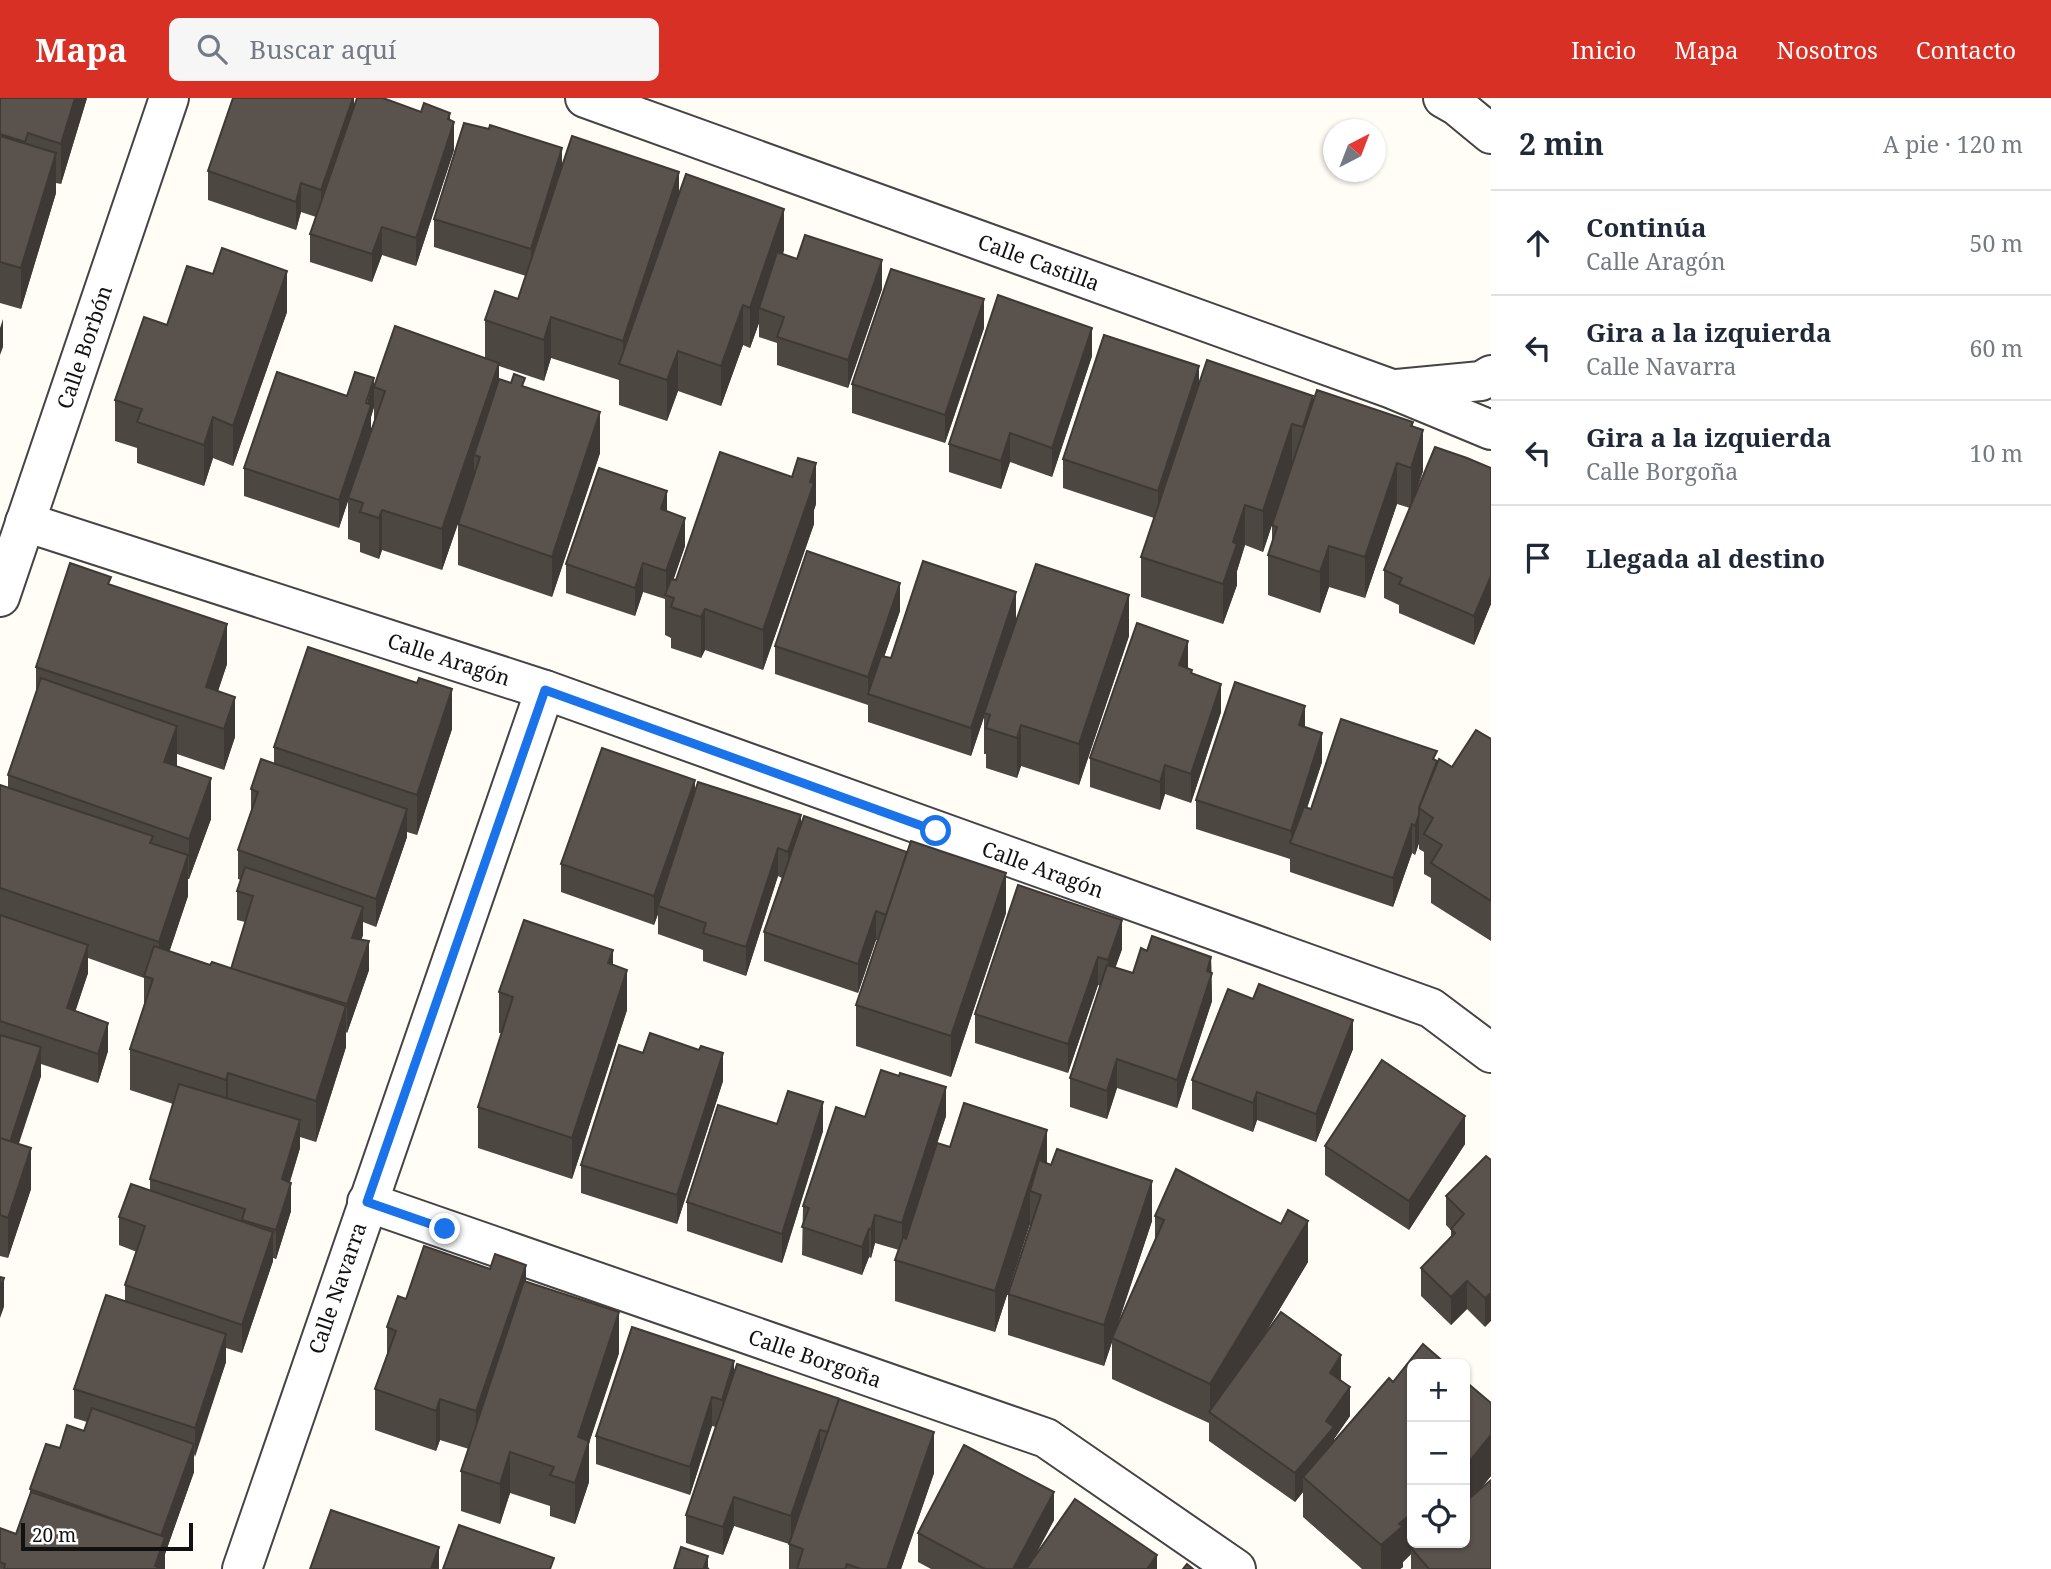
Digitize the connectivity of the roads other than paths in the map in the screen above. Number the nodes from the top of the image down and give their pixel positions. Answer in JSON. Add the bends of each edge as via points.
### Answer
{"nodes":[{"id":1,"x":169,"y":98,"type":"edge"},
{"id":2,"x":585,"y":98,"type":"edge"},
{"id":3,"x":1443,"y":98,"type":"edge"},
{"id":4,"x":1491,"y":134,"type":"edge"},
{"id":5,"x":1491,"y":375,"type":"edge"},
{"id":6,"x":1392,"y":389,"type":"junction"},
{"id":7,"x":1491,"y":430,"type":"edge"},
{"id":8,"x":25,"y":522,"type":"junction"},
{"id":9,"x":0,"y":597,"type":"edge"},
{"id":10,"x":545,"y":690,"type":"junction"},
{"id":11,"x":1491,"y":1053,"type":"edge"},
{"id":12,"x":367,"y":1202,"type":"junction"},
{"id":13,"x":242,"y":1569,"type":"edge"},
{"id":14,"x":1236,"y":1569,"type":"edge"}],
"edges":[{"from":1,"to":8,"type":"street","name":"Calle Borbón"},
{"from":2,"to":6,"type":"street","name":"Calle Castilla"},
{"from":3,"to":4,"type":"street"},
{"from":5,"to":6,"type":"street","via":[[1481,381]]},
{"from":6,"to":7,"type":"street","name":"Calle Castilla"},
{"from":8,"to":9,"type":"street","name":"Calle Borbón"},
{"from":8,"to":10,"type":"street","name":"Calle Aragón"},
{"from":10,"to":11,"type":"street","name":"Calle Aragón","via":[[1431,1008]]},
{"from":10,"to":12,"type":"street","name":"Calle Navarra"},
{"from":12,"to":13,"type":"street","name":"Calle Navarra"},
{"from":12,"to":14,"type":"street","name":"Calle Borgoña","via":[[1046,1438]]}]}
